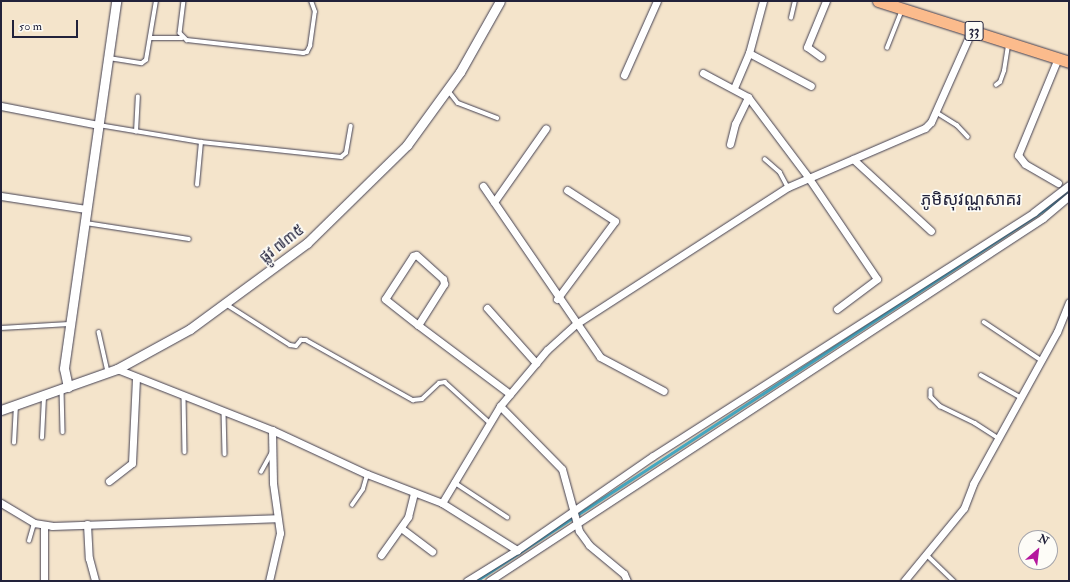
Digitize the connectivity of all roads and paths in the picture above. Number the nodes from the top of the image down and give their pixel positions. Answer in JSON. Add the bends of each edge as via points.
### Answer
{"nodes":[{"id":1,"x":114,"y":1,"type":"edge"},
{"id":2,"x":156,"y":1,"type":"edge"},
{"id":3,"x":184,"y":1,"type":"edge"},
{"id":4,"x":311,"y":1,"type":"edge"},
{"id":5,"x":500,"y":1,"type":"edge"},
{"id":6,"x":657,"y":1,"type":"edge"},
{"id":7,"x":763,"y":1,"type":"edge"},
{"id":8,"x":795,"y":1,"type":"edge"},
{"id":9,"x":826,"y":1,"type":"edge"},
{"id":10,"x":878,"y":1,"type":"edge"},
{"id":11,"x":903,"y":9,"type":"junction"},
{"id":12,"x":791,"y":18,"type":"dead end"},
{"id":13,"x":972,"y":30,"type":"junction"},
{"id":14,"x":151,"y":38,"type":"junction"},
{"id":15,"x":182,"y":38,"type":"junction"},
{"id":16,"x":1008,"y":42,"type":"junction"},
{"id":17,"x":887,"y":48,"type":"dead end"},
{"id":18,"x":749,"y":53,"type":"junction"},
{"id":19,"x":108,"y":58,"type":"junction"},
{"id":20,"x":821,"y":58,"type":"dead end"},
{"id":21,"x":1058,"y":58,"type":"junction"},
{"id":22,"x":1069,"y":62,"type":"edge"},
{"id":23,"x":704,"y":73,"type":"dead end"},
{"id":24,"x":624,"y":75,"type":"dead end"},
{"id":25,"x":996,"y":85,"type":"dead end"},
{"id":26,"x":811,"y":86,"type":"dead end"},
{"id":27,"x":734,"y":88,"type":"junction"},
{"id":28,"x":447,"y":89,"type":"junction"},
{"id":29,"x":138,"y":97,"type":"dead end"},
{"id":30,"x":748,"y":97,"type":"junction"},
{"id":31,"x":1,"y":106,"type":"edge"},
{"id":32,"x":935,"y":111,"type":"junction"},
{"id":33,"x":497,"y":118,"type":"dead end"},
{"id":34,"x":98,"y":125,"type":"junction"},
{"id":35,"x":351,"y":126,"type":"dead end"},
{"id":36,"x":546,"y":128,"type":"dead end"},
{"id":37,"x":136,"y":132,"type":"junction"},
{"id":38,"x":968,"y":137,"type":"dead end"},
{"id":39,"x":201,"y":142,"type":"junction"},
{"id":40,"x":730,"y":144,"type":"dead end"},
{"id":41,"x":765,"y":159,"type":"dead end"},
{"id":42,"x":853,"y":159,"type":"junction"},
{"id":43,"x":808,"y":177,"type":"junction"},
{"id":44,"x":1058,"y":183,"type":"dead end"},
{"id":45,"x":197,"y":185,"type":"dead end"},
{"id":46,"x":1069,"y":185,"type":"edge"},
{"id":47,"x":483,"y":186,"type":"dead end"},
{"id":48,"x":788,"y":187,"type":"junction"},
{"id":49,"x":567,"y":190,"type":"dead end"},
{"id":50,"x":1,"y":196,"type":"edge"},
{"id":51,"x":1069,"y":196,"type":"edge"},
{"id":52,"x":494,"y":202,"type":"junction"},
{"id":53,"x":86,"y":209,"type":"junction"},
{"id":54,"x":84,"y":223,"type":"junction"},
{"id":55,"x":931,"y":231,"type":"dead end"},
{"id":56,"x":189,"y":239,"type":"dead end"},
{"id":57,"x":557,"y":298,"type":"junction"},
{"id":58,"x":1069,"y":302,"type":"edge"},
{"id":59,"x":226,"y":304,"type":"junction"},
{"id":60,"x":487,"y":308,"type":"dead end"},
{"id":61,"x":837,"y":309,"type":"dead end"},
{"id":62,"x":984,"y":322,"type":"dead end"},
{"id":63,"x":70,"y":324,"type":"junction"},
{"id":64,"x":576,"y":324,"type":"junction"},
{"id":65,"x":418,"y":325,"type":"junction"},
{"id":66,"x":1,"y":328,"type":"edge"},
{"id":67,"x":99,"y":332,"type":"dead end"},
{"id":68,"x":1041,"y":360,"type":"junction"},
{"id":69,"x":536,"y":363,"type":"junction"},
{"id":70,"x":117,"y":369,"type":"junction"},
{"id":71,"x":108,"y":372,"type":"junction"},
{"id":72,"x":981,"y":375,"type":"dead end"},
{"id":73,"x":136,"y":376,"type":"junction"},
{"id":74,"x":65,"y":388,"type":"junction"},
{"id":75,"x":931,"y":390,"type":"dead end"},
{"id":76,"x":664,"y":391,"type":"dead end"},
{"id":77,"x":510,"y":394,"type":"junction"},
{"id":78,"x":44,"y":396,"type":"junction"},
{"id":79,"x":184,"y":396,"type":"junction"},
{"id":80,"x":1020,"y":397,"type":"junction"},
{"id":81,"x":16,"y":406,"type":"junction"},
{"id":82,"x":500,"y":406,"type":"junction"},
{"id":83,"x":1,"y":410,"type":"edge"},
{"id":84,"x":224,"y":412,"type":"junction"},
{"id":85,"x":489,"y":422,"type":"junction"},
{"id":86,"x":272,"y":430,"type":"junction"},
{"id":87,"x":63,"y":432,"type":"dead end"},
{"id":88,"x":42,"y":438,"type":"dead end"},
{"id":89,"x":998,"y":438,"type":"junction"},
{"id":90,"x":14,"y":443,"type":"dead end"},
{"id":91,"x":185,"y":452,"type":"dead end"},
{"id":92,"x":273,"y":452,"type":"junction"},
{"id":93,"x":225,"y":454,"type":"dead end"},
{"id":94,"x":261,"y":472,"type":"dead end"},
{"id":95,"x":367,"y":474,"type":"junction"},
{"id":96,"x":109,"y":481,"type":"dead end"},
{"id":97,"x":454,"y":482,"type":"junction"},
{"id":98,"x":414,"y":493,"type":"junction"},
{"id":99,"x":1,"y":503,"type":"edge"},
{"id":100,"x":442,"y":504,"type":"junction"},
{"id":101,"x":352,"y":505,"type":"dead end"},
{"id":102,"x":574,"y":511,"type":"junction"},
{"id":103,"x":507,"y":517,"type":"dead end"},
{"id":104,"x":276,"y":518,"type":"junction"},
{"id":105,"x":34,"y":523,"type":"junction"},
{"id":106,"x":86,"y":524,"type":"junction"},
{"id":107,"x":577,"y":524,"type":"junction"},
{"id":108,"x":44,"y":525,"type":"junction"},
{"id":109,"x":401,"y":528,"type":"junction"},
{"id":110,"x":29,"y":541,"type":"dead end"},
{"id":111,"x":432,"y":550,"type":"dead end"},
{"id":112,"x":517,"y":550,"type":"junction"},
{"id":113,"x":926,"y":554,"type":"junction"},
{"id":114,"x":381,"y":555,"type":"dead end"},
{"id":115,"x":44,"y":581,"type":"edge"},
{"id":116,"x":95,"y":581,"type":"edge"},
{"id":117,"x":269,"y":581,"type":"edge"},
{"id":118,"x":467,"y":581,"type":"edge"},
{"id":119,"x":490,"y":581,"type":"edge"},
{"id":120,"x":627,"y":581,"type":"edge"},
{"id":121,"x":904,"y":581,"type":"edge"},
{"id":122,"x":954,"y":581,"type":"edge"}],
"edges":[{"from":1,"to":19,"type":"street"},
{"from":2,"to":14,"type":"lane"},
{"from":3,"to":15,"type":"lane","via":[[180,33]]},
{"from":4,"to":15,"type":"lane","via":[[316,12],[310,48],[305,53]]},
{"from":5,"to":28,"type":"street","name":"ផ្លូវ ៧៣៥"},
{"from":6,"to":24,"type":"street"},
{"from":7,"to":18,"type":"street"},
{"from":8,"to":12,"type":"lane"},
{"from":9,"to":20,"type":"street","via":[[807,47]]},
{"from":10,"to":11,"type":"main road","number":"33"},
{"from":11,"to":13,"type":"main road","number":"33"},
{"from":11,"to":17,"type":"lane"},
{"from":13,"to":16,"type":"main road","number":"33"},
{"from":13,"to":32,"type":"street"},
{"from":14,"to":15,"type":"lane"},
{"from":14,"to":19,"type":"lane","via":[[148,54],[142,62]]},
{"from":16,"to":21,"type":"main road","number":"33"},
{"from":16,"to":25,"type":"lane","via":[[1004,72]]},
{"from":18,"to":26,"type":"street"},
{"from":18,"to":27,"type":"street"},
{"from":19,"to":34,"type":"street"},
{"from":21,"to":22,"type":"main road","number":"33"},
{"from":21,"to":44,"type":"street","via":[[1018,155],[1025,164]]},
{"from":23,"to":27,"type":"street"},
{"from":27,"to":30,"type":"street"},
{"from":28,"to":33,"type":"lane","via":[[458,103]]},
{"from":28,"to":59,"type":"street","name":"ផ្លូវ ៧៣៥","via":[[407,145],[368,186],[307,243]]},
{"from":29,"to":37,"type":"lane"},
{"from":30,"to":40,"type":"street","via":[[735,124]]},
{"from":30,"to":43,"type":"street"},
{"from":31,"to":34,"type":"street"},
{"from":32,"to":38,"type":"lane","via":[[957,125]]},
{"from":32,"to":42,"type":"street","via":[[925,128]]},
{"from":34,"to":37,"type":"lane"},
{"from":34,"to":53,"type":"street"},
{"from":35,"to":39,"type":"lane","via":[[346,153],[342,157]]},
{"from":36,"to":52,"type":"street"},
{"from":37,"to":39,"type":"lane"},
{"from":39,"to":45,"type":"lane"},
{"from":41,"to":48,"type":"lane","via":[[780,172]]},
{"from":42,"to":43,"type":"street"},
{"from":42,"to":55,"type":"street"},
{"from":43,"to":48,"type":"street"},
{"from":43,"to":61,"type":"street","via":[[877,280]]},
{"from":46,"to":102,"type":"street","via":[[1034,212],[653,456]]},
{"from":47,"to":52,"type":"street"},
{"from":48,"to":64,"type":"street"},
{"from":49,"to":57,"type":"street","via":[[615,221]]},
{"from":50,"to":53,"type":"street"},
{"from":51,"to":107,"type":"street","via":[[1036,223]]},
{"from":52,"to":57,"type":"street"},
{"from":53,"to":54,"type":"street"},
{"from":54,"to":56,"type":"lane"},
{"from":54,"to":63,"type":"street"},
{"from":57,"to":64,"type":"street"},
{"from":58,"to":68,"type":"street","via":[[1057,332]]},
{"from":59,"to":70,"type":"street","name":"ផ្លូវ ៧៣៥","via":[[190,329]]},
{"from":59,"to":85,"type":"lane","via":[[290,345],[296,346],[301,340],[306,340],[413,400],[422,399],[439,383],[445,382]]},
{"from":60,"to":69,"type":"street"},
{"from":62,"to":68,"type":"lane"},
{"from":63,"to":66,"type":"lane"},
{"from":63,"to":74,"type":"street","via":[[64,368]]},
{"from":64,"to":69,"type":"street"},
{"from":64,"to":76,"type":"street","via":[[600,357]]},
{"from":65,"to":65,"type":"street","via":[[444,284],[443,279],[416,255],[384,299]]},
{"from":65,"to":77,"type":"street"},
{"from":67,"to":71,"type":"lane"},
{"from":68,"to":80,"type":"street"},
{"from":69,"to":77,"type":"street"},
{"from":70,"to":71,"type":"street","name":"ផ្លូវ ៧៣៥"},
{"from":70,"to":73,"type":"street"},
{"from":71,"to":74,"type":"street","name":"ផ្លូវ ៧៣៥"},
{"from":72,"to":80,"type":"lane"},
{"from":73,"to":79,"type":"street"},
{"from":73,"to":96,"type":"street","via":[[132,463]]},
{"from":74,"to":78,"type":"street","name":"ផ្លូវ ៧៣៥"},
{"from":74,"to":87,"type":"lane"},
{"from":75,"to":89,"type":"lane","via":[[931,397],[940,406],[975,423]]},
{"from":77,"to":82,"type":"street"},
{"from":78,"to":81,"type":"street","name":"ផ្លូវ ៧៣៥"},
{"from":78,"to":88,"type":"lane"},
{"from":79,"to":84,"type":"street"},
{"from":79,"to":91,"type":"lane"},
{"from":80,"to":89,"type":"street"},
{"from":81,"to":83,"type":"street","name":"ផ្លូវ ៧៣៥"},
{"from":81,"to":90,"type":"lane"},
{"from":82,"to":85,"type":"street"},
{"from":82,"to":102,"type":"street","via":[[562,469]]},
{"from":84,"to":86,"type":"street"},
{"from":84,"to":93,"type":"lane"},
{"from":85,"to":97,"type":"street"},
{"from":86,"to":92,"type":"street"},
{"from":86,"to":95,"type":"street"},
{"from":89,"to":113,"type":"street","via":[[973,484],[964,508]]},
{"from":92,"to":94,"type":"lane"},
{"from":92,"to":104,"type":"street"},
{"from":95,"to":98,"type":"street"},
{"from":95,"to":101,"type":"lane","via":[[363,489]]},
{"from":97,"to":100,"type":"street"},
{"from":97,"to":103,"type":"lane"},
{"from":98,"to":100,"type":"street"},
{"from":98,"to":109,"type":"street","via":[[408,517]]},
{"from":99,"to":105,"type":"street"},
{"from":100,"to":112,"type":"street"},
{"from":102,"to":107,"type":"street"},
{"from":102,"to":112,"type":"street"},
{"from":104,"to":106,"type":"street"},
{"from":104,"to":117,"type":"street","via":[[280,533],[279,546]]},
{"from":105,"to":108,"type":"street"},
{"from":105,"to":110,"type":"lane"},
{"from":106,"to":108,"type":"street"},
{"from":106,"to":116,"type":"street","via":[[89,558]]},
{"from":107,"to":119,"type":"street"},
{"from":107,"to":120,"type":"street","via":[[589,545],[624,574]]},
{"from":108,"to":115,"type":"street"},
{"from":109,"to":111,"type":"street"},
{"from":109,"to":114,"type":"street"},
{"from":112,"to":118,"type":"street"},
{"from":113,"to":121,"type":"street"},
{"from":113,"to":122,"type":"lane"}]}
